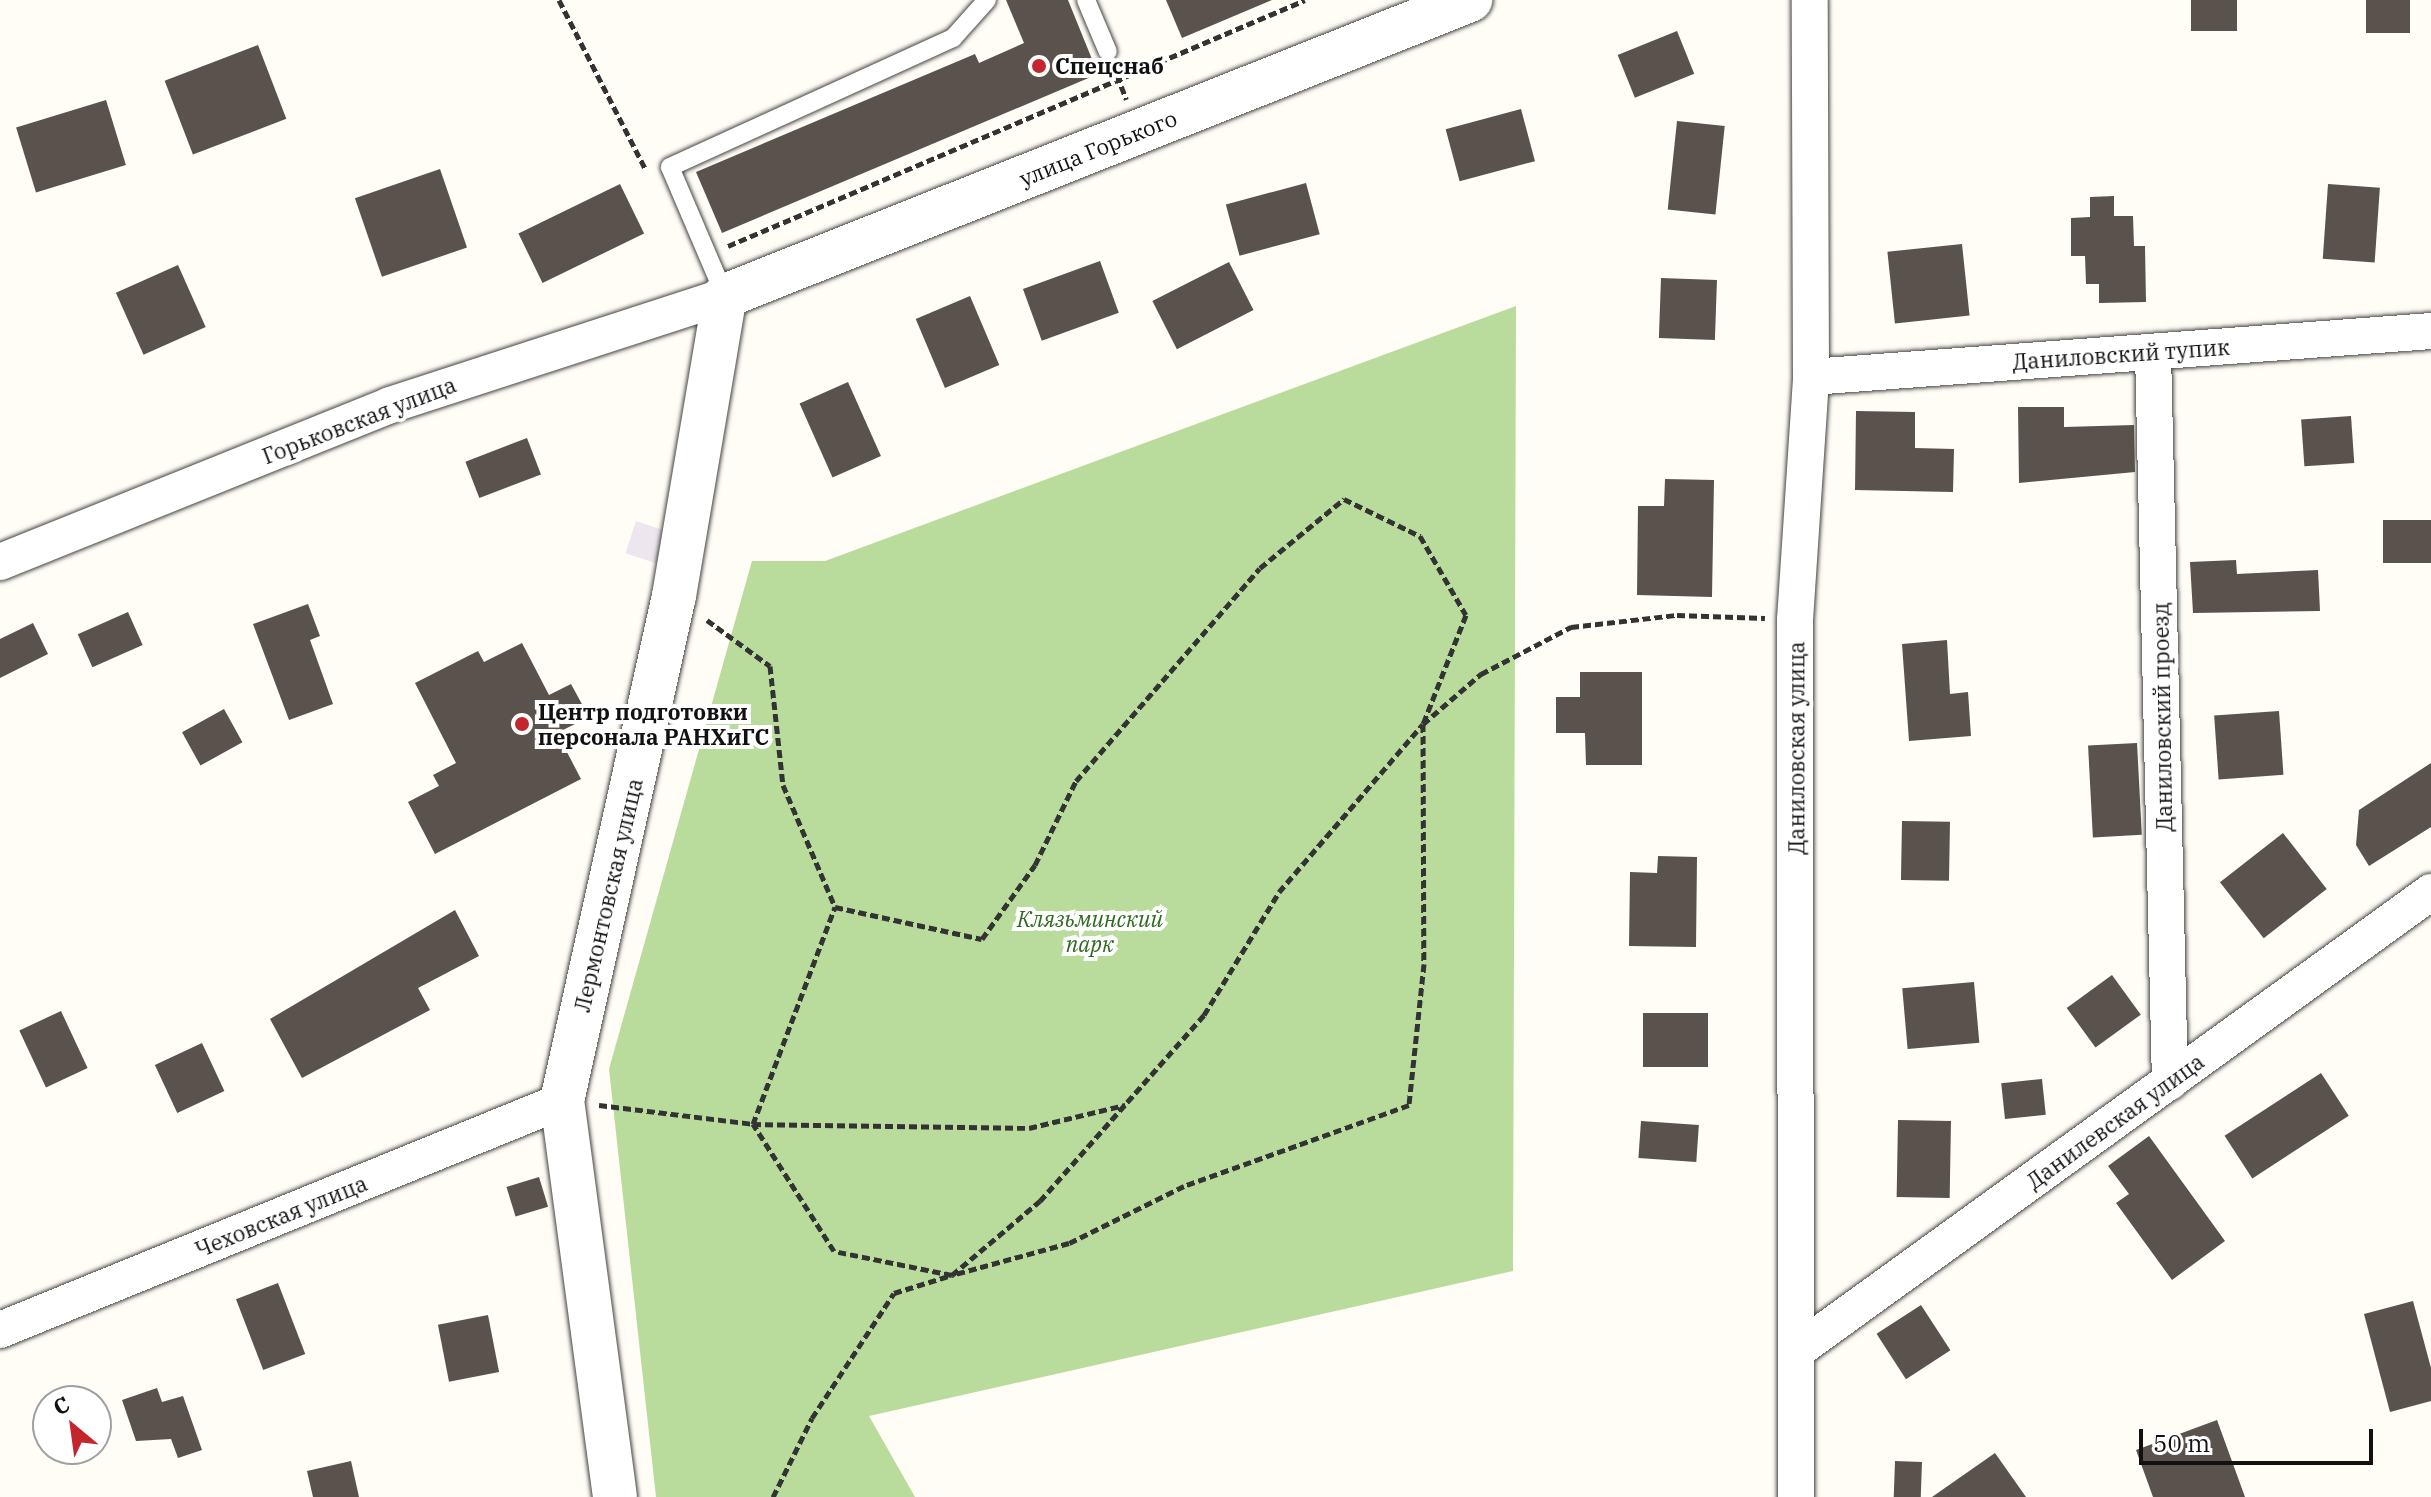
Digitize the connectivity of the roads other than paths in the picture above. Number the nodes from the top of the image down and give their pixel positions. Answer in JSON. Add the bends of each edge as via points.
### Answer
{"nodes":[{"id":1,"x":987,"y":0,"type":"edge"},
{"id":2,"x":1086,"y":0,"type":"edge"},
{"id":3,"x":1470,"y":0,"type":"edge"},
{"id":4,"x":1810,"y":0,"type":"edge"},
{"id":5,"x":1108,"y":52,"type":"road end"},
{"id":6,"x":725,"y":296,"type":"junction"},
{"id":7,"x":2431,"y":331,"type":"edge"},
{"id":8,"x":2153,"y":352,"type":"junction"},
{"id":9,"x":1811,"y":377,"type":"junction"},
{"id":10,"x":0,"y":562,"type":"edge"},
{"id":11,"x":2431,"y":892,"type":"edge"},
{"id":12,"x":2170,"y":1082,"type":"junction"},
{"id":13,"x":562,"y":1101,"type":"junction"},
{"id":14,"x":0,"y":1330,"type":"edge"},
{"id":15,"x":1799,"y":1349,"type":"junction"},
{"id":16,"x":615,"y":1497,"type":"edge"},
{"id":17,"x":1796,"y":1497,"type":"edge"}],
"edges":[{"from":1,"to":6,"type":"lane","via":[[953,38],[670,167]]},
{"from":2,"to":5,"type":"lane"},
{"from":3,"to":6,"type":"street","name":"улица Горького"},
{"from":4,"to":9,"type":"street","name":"Даниловская улица"},
{"from":6,"to":10,"type":"street","name":"Горьковская улица","via":[[390,405]]},
{"from":6,"to":13,"type":"street","name":"Лермонтовская улица","via":[[674,596]]},
{"from":7,"to":8,"type":"street","name":"Даниловский тупик"},
{"from":8,"to":9,"type":"street","name":"Даниловский тупик"},
{"from":8,"to":12,"type":"street","name":"Даниловский проезд"},
{"from":9,"to":15,"type":"street","name":"Даниловская улица","via":[[1795,620]]},
{"from":11,"to":12,"type":"street","name":"Данилевская улица"},
{"from":12,"to":15,"type":"street","name":"Данилевская улица"},
{"from":13,"to":14,"type":"street","name":"Чеховская улица"},
{"from":13,"to":16,"type":"street","name":"Лермонтовская улица"},
{"from":15,"to":17,"type":"street","name":"Даниловская улица"}]}
